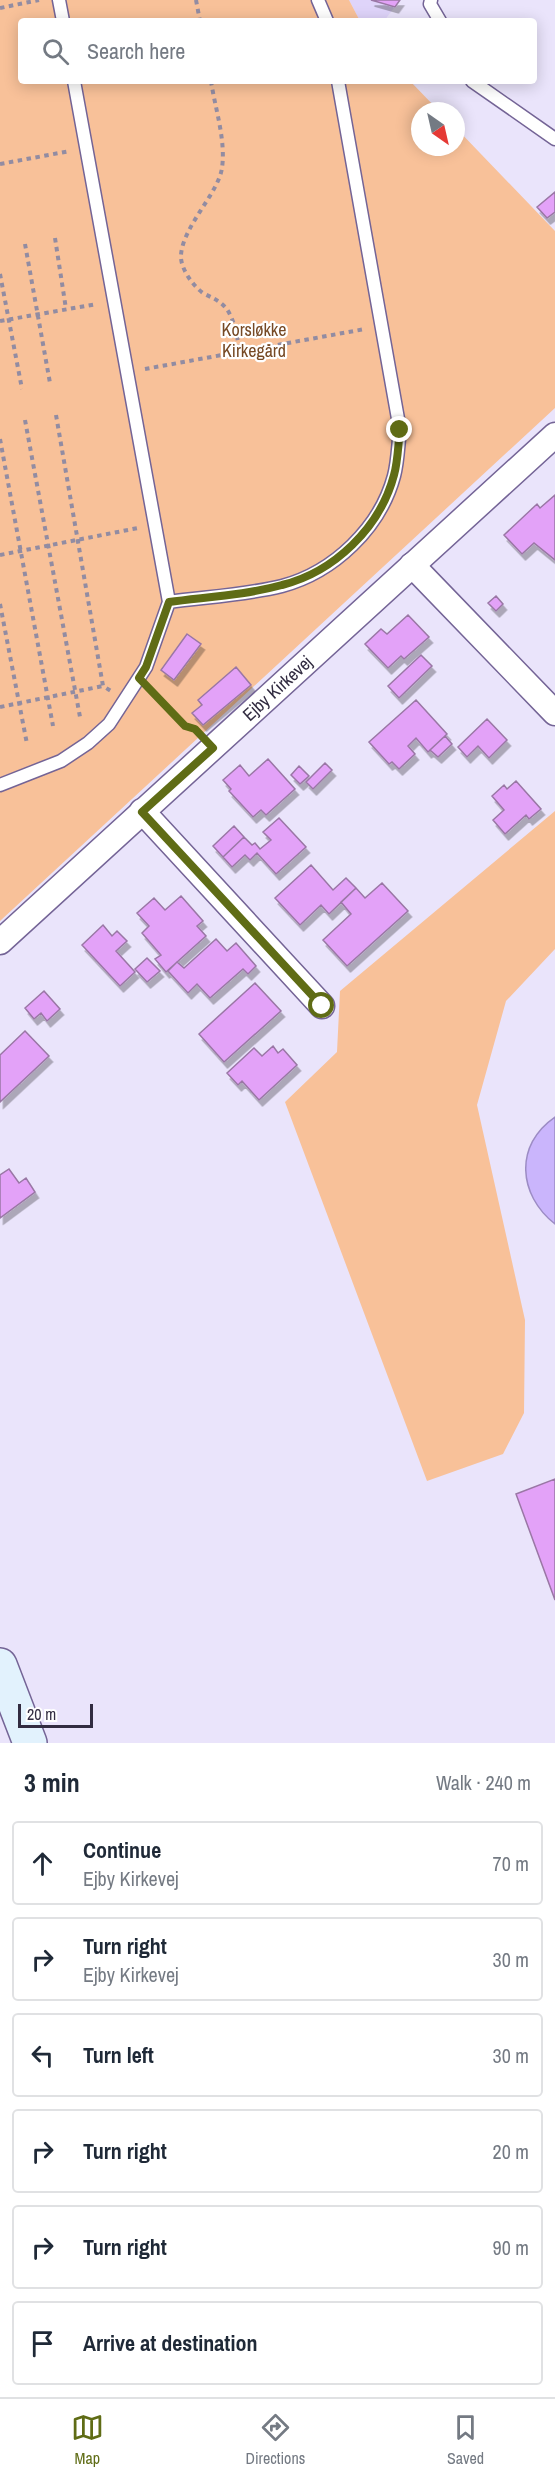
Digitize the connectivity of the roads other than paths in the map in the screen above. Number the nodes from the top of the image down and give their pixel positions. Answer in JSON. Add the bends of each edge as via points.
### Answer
{"nodes":[{"id":1,"x":59,"y":0,"type":"edge"},
{"id":2,"x":318,"y":0,"type":"edge"},
{"id":3,"x":431,"y":0,"type":"edge"},
{"id":4,"x":62,"y":18,"type":"edge"},
{"id":5,"x":326,"y":18,"type":"edge"},
{"id":6,"x":438,"y":18,"type":"edge"},
{"id":7,"x":75,"y":84,"type":"edge"},
{"id":8,"x":339,"y":84,"type":"edge"},
{"id":9,"x":476,"y":84,"type":"edge"},
{"id":10,"x":555,"y":139,"type":"edge"},
{"id":11,"x":555,"y":435,"type":"edge"},
{"id":12,"x":412,"y":565,"type":"junction"},
{"id":13,"x":169,"y":602,"type":"junction"},
{"id":14,"x":555,"y":713,"type":"edge"},
{"id":15,"x":0,"y":785,"type":"edge"},
{"id":16,"x":142,"y":812,"type":"junction"},
{"id":17,"x":0,"y":942,"type":"edge"},
{"id":18,"x":322,"y":1006,"type":"dead end"},
{"id":19,"x":0,"y":1665,"type":"edge"},
{"id":20,"x":30,"y":1743,"type":"edge"}],
"edges":[{"from":1,"to":4,"type":"lane"},
{"from":2,"to":5,"type":"lane"},
{"from":3,"to":6,"type":"lane"},
{"from":7,"to":13,"type":"lane"},
{"from":8,"to":13,"type":"lane","via":[[400,430],[394,476],[379,513],[355,543],[320,571],[282,585]]},
{"from":9,"to":10,"type":"lane"},
{"from":11,"to":12,"type":"street","name":"Ejby Kirkevej"},
{"from":12,"to":14,"type":"street"},
{"from":12,"to":16,"type":"street","name":"Ejby Kirkevej"},
{"from":13,"to":15,"type":"lane","via":[[146,667],[109,724],[61,761]]},
{"from":16,"to":17,"type":"street","name":"Ejby Kirkevej"},
{"from":16,"to":18,"type":"street"},
{"from":19,"to":20,"type":"main road"}]}
